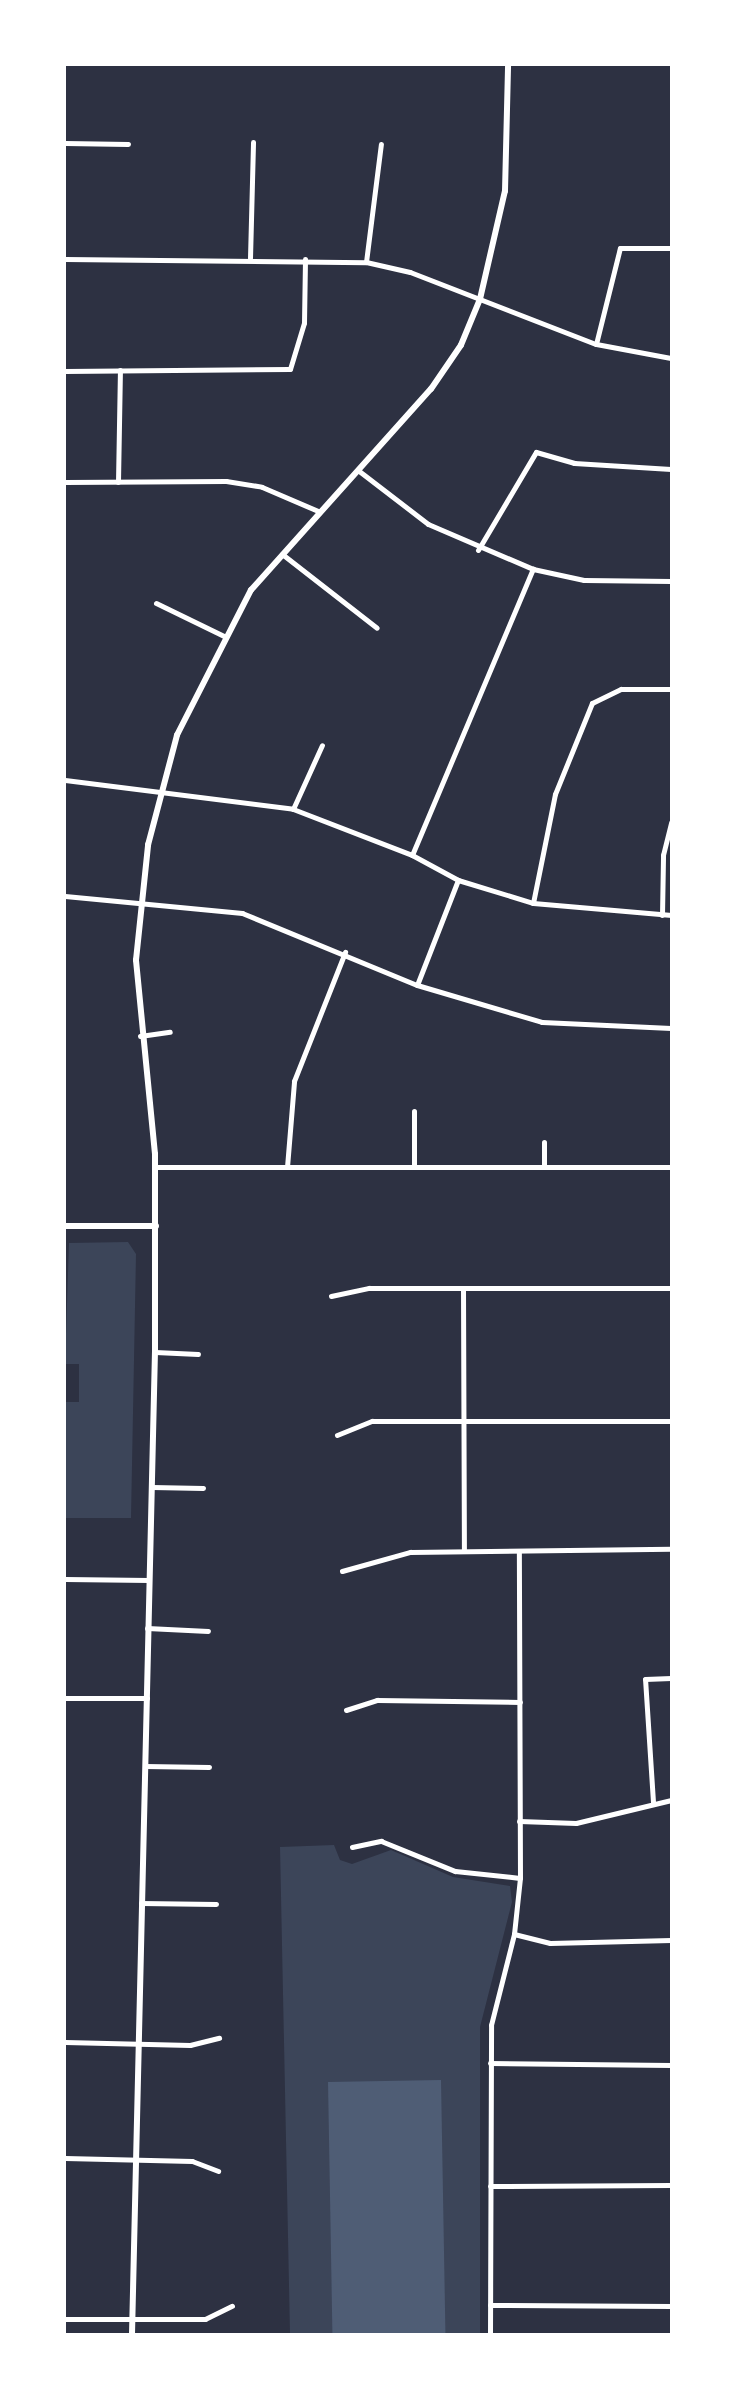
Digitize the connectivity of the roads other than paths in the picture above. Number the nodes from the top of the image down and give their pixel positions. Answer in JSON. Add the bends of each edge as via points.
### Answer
{"nodes":[{"id":1,"x":508,"y":65,"type":"edge"},
{"id":2,"x":253,"y":142,"type":"dead end"},
{"id":3,"x":65,"y":143,"type":"edge"},
{"id":4,"x":128,"y":144,"type":"dead end"},
{"id":5,"x":381,"y":144,"type":"dead end"},
{"id":6,"x":671,"y":247,"type":"edge"},
{"id":7,"x":250,"y":258,"type":"junction"},
{"id":8,"x":306,"y":258,"type":"junction"},
{"id":9,"x":65,"y":259,"type":"edge"},
{"id":10,"x":366,"y":262,"type":"junction"},
{"id":11,"x":480,"y":299,"type":"junction"},
{"id":12,"x":596,"y":344,"type":"junction"},
{"id":13,"x":671,"y":358,"type":"edge"},
{"id":14,"x":120,"y":370,"type":"junction"},
{"id":15,"x":65,"y":371,"type":"edge"},
{"id":16,"x":671,"y":469,"type":"edge"},
{"id":17,"x":359,"y":471,"type":"junction"},
{"id":18,"x":65,"y":482,"type":"edge"},
{"id":19,"x":118,"y":482,"type":"junction"},
{"id":20,"x":318,"y":511,"type":"junction"},
{"id":21,"x":478,"y":550,"type":"junction"},
{"id":22,"x":282,"y":554,"type":"junction"},
{"id":23,"x":533,"y":569,"type":"junction"},
{"id":24,"x":671,"y":581,"type":"edge"},
{"id":25,"x":156,"y":603,"type":"dead end"},
{"id":26,"x":377,"y":628,"type":"dead end"},
{"id":27,"x":224,"y":636,"type":"junction"},
{"id":28,"x":671,"y":689,"type":"edge"},
{"id":29,"x":322,"y":745,"type":"dead end"},
{"id":30,"x":65,"y":780,"type":"edge"},
{"id":31,"x":160,"y":792,"type":"junction"},
{"id":32,"x":293,"y":808,"type":"junction"},
{"id":33,"x":671,"y":822,"type":"edge"},
{"id":34,"x":412,"y":855,"type":"junction"},
{"id":35,"x":458,"y":880,"type":"junction"},
{"id":36,"x":65,"y":896,"type":"edge"},
{"id":37,"x":533,"y":903,"type":"junction"},
{"id":38,"x":139,"y":905,"type":"junction"},
{"id":39,"x":662,"y":915,"type":"junction"},
{"id":40,"x":671,"y":915,"type":"edge"},
{"id":41,"x":345,"y":952,"type":"junction"},
{"id":42,"x":417,"y":985,"type":"junction"},
{"id":43,"x":671,"y":1028,"type":"edge"},
{"id":44,"x":170,"y":1032,"type":"dead end"},
{"id":45,"x":140,"y":1036,"type":"junction"},
{"id":46,"x":414,"y":1111,"type":"dead end"},
{"id":47,"x":544,"y":1142,"type":"dead end"},
{"id":48,"x":156,"y":1167,"type":"junction"},
{"id":49,"x":287,"y":1167,"type":"junction"},
{"id":50,"x":414,"y":1167,"type":"junction"},
{"id":51,"x":544,"y":1167,"type":"junction"},
{"id":52,"x":671,"y":1167,"type":"edge"},
{"id":53,"x":65,"y":1226,"type":"edge"},
{"id":54,"x":156,"y":1226,"type":"junction"},
{"id":55,"x":463,"y":1288,"type":"junction"},
{"id":56,"x":671,"y":1288,"type":"edge"},
{"id":57,"x":331,"y":1296,"type":"dead end"},
{"id":58,"x":155,"y":1352,"type":"junction"},
{"id":59,"x":198,"y":1354,"type":"dead end"},
{"id":60,"x":463,"y":1421,"type":"junction"},
{"id":61,"x":671,"y":1421,"type":"edge"},
{"id":62,"x":337,"y":1435,"type":"dead end"},
{"id":63,"x":152,"y":1487,"type":"junction"},
{"id":64,"x":202,"y":1488,"type":"dead end"},
{"id":65,"x":671,"y":1549,"type":"edge"},
{"id":66,"x":464,"y":1551,"type":"junction"},
{"id":67,"x":519,"y":1551,"type":"junction"},
{"id":68,"x":342,"y":1571,"type":"dead end"},
{"id":69,"x":65,"y":1579,"type":"edge"},
{"id":70,"x":149,"y":1580,"type":"junction"},
{"id":71,"x":147,"y":1628,"type":"junction"},
{"id":72,"x":208,"y":1630,"type":"dead end"},
{"id":73,"x":671,"y":1678,"type":"edge"},
{"id":74,"x":65,"y":1698,"type":"edge"},
{"id":75,"x":147,"y":1698,"type":"junction"},
{"id":76,"x":520,"y":1702,"type":"junction"},
{"id":77,"x":346,"y":1710,"type":"dead end"},
{"id":78,"x":145,"y":1766,"type":"junction"},
{"id":79,"x":209,"y":1767,"type":"dead end"},
{"id":80,"x":671,"y":1800,"type":"edge"},
{"id":81,"x":653,"y":1802,"type":"junction"},
{"id":82,"x":519,"y":1821,"type":"junction"},
{"id":83,"x":352,"y":1847,"type":"dead end"},
{"id":84,"x":520,"y":1878,"type":"junction"},
{"id":85,"x":141,"y":1903,"type":"junction"},
{"id":86,"x":216,"y":1904,"type":"dead end"},
{"id":87,"x":514,"y":1934,"type":"junction"},
{"id":88,"x":671,"y":1940,"type":"edge"},
{"id":89,"x":219,"y":2038,"type":"dead end"},
{"id":90,"x":65,"y":2042,"type":"edge"},
{"id":91,"x":139,"y":2042,"type":"junction"},
{"id":92,"x":490,"y":2063,"type":"junction"},
{"id":93,"x":671,"y":2065,"type":"edge"},
{"id":94,"x":65,"y":2158,"type":"edge"},
{"id":95,"x":136,"y":2160,"type":"junction"},
{"id":96,"x":218,"y":2171,"type":"dead end"},
{"id":97,"x":671,"y":2185,"type":"edge"},
{"id":98,"x":490,"y":2186,"type":"junction"},
{"id":99,"x":490,"y":2305,"type":"junction"},
{"id":100,"x":232,"y":2306,"type":"dead end"},
{"id":101,"x":671,"y":2306,"type":"edge"},
{"id":102,"x":65,"y":2319,"type":"edge"},
{"id":103,"x":132,"y":2319,"type":"junction"},
{"id":104,"x":132,"y":2334,"type":"edge"},
{"id":105,"x":490,"y":2334,"type":"edge"}],
"edges":[{"from":1,"to":11,"type":"street","via":[[505,191]]},
{"from":2,"to":7,"type":"street"},
{"from":3,"to":4,"type":"street"},
{"from":5,"to":10,"type":"street"},
{"from":6,"to":12,"type":"street","via":[[620,248]]},
{"from":7,"to":8,"type":"street"},
{"from":7,"to":9,"type":"street"},
{"from":8,"to":10,"type":"street"},
{"from":8,"to":14,"type":"street","via":[[304,323],[290,369]]},
{"from":10,"to":11,"type":"street"},
{"from":11,"to":12,"type":"street"},
{"from":11,"to":17,"type":"street","via":[[461,345],[431,390]]},
{"from":12,"to":13,"type":"street"},
{"from":14,"to":15,"type":"street"},
{"from":14,"to":19,"type":"street"},
{"from":16,"to":21,"type":"street","via":[[584,465],[536,452]]},
{"from":17,"to":20,"type":"street"},
{"from":17,"to":21,"type":"street","via":[[428,524]]},
{"from":18,"to":19,"type":"street"},
{"from":19,"to":20,"type":"street","via":[[226,481],[262,487]]},
{"from":20,"to":22,"type":"street"},
{"from":21,"to":23,"type":"street"},
{"from":22,"to":26,"type":"street"},
{"from":22,"to":27,"type":"street"},
{"from":23,"to":24,"type":"street","via":[[584,580]]},
{"from":23,"to":34,"type":"street"},
{"from":25,"to":27,"type":"street"},
{"from":27,"to":31,"type":"street","via":[[177,735]]},
{"from":28,"to":37,"type":"street","via":[[598,695],[555,794]]},
{"from":29,"to":32,"type":"street"},
{"from":30,"to":31,"type":"street"},
{"from":31,"to":32,"type":"street"},
{"from":31,"to":38,"type":"street"},
{"from":32,"to":34,"type":"street"},
{"from":33,"to":39,"type":"street","via":[[663,855]]},
{"from":34,"to":35,"type":"street"},
{"from":35,"to":37,"type":"street"},
{"from":35,"to":42,"type":"street"},
{"from":36,"to":38,"type":"street"},
{"from":37,"to":39,"type":"street"},
{"from":38,"to":41,"type":"street","via":[[242,913]]},
{"from":38,"to":45,"type":"street"},
{"from":39,"to":40,"type":"street"},
{"from":41,"to":42,"type":"street"},
{"from":41,"to":49,"type":"street","via":[[294,1081]]},
{"from":42,"to":43,"type":"street","via":[[542,1022]]},
{"from":44,"to":45,"type":"street"},
{"from":45,"to":48,"type":"street"},
{"from":46,"to":50,"type":"street"},
{"from":47,"to":51,"type":"street"},
{"from":48,"to":49,"type":"street"},
{"from":48,"to":54,"type":"street"},
{"from":49,"to":50,"type":"street"},
{"from":50,"to":51,"type":"street"},
{"from":51,"to":52,"type":"street"},
{"from":53,"to":54,"type":"street"},
{"from":54,"to":58,"type":"street"},
{"from":55,"to":56,"type":"street"},
{"from":55,"to":57,"type":"street","via":[[369,1288]]},
{"from":55,"to":60,"type":"street"},
{"from":58,"to":59,"type":"street"},
{"from":58,"to":63,"type":"street"},
{"from":60,"to":61,"type":"street"},
{"from":60,"to":62,"type":"street","via":[[372,1421]]},
{"from":60,"to":66,"type":"street"},
{"from":63,"to":64,"type":"street"},
{"from":63,"to":70,"type":"street"},
{"from":65,"to":67,"type":"street"},
{"from":66,"to":67,"type":"street"},
{"from":66,"to":68,"type":"street","via":[[411,1552]]},
{"from":67,"to":76,"type":"street"},
{"from":69,"to":70,"type":"street"},
{"from":70,"to":71,"type":"street"},
{"from":71,"to":72,"type":"street"},
{"from":71,"to":75,"type":"street"},
{"from":73,"to":81,"type":"street","via":[[645,1679]]},
{"from":74,"to":75,"type":"street"},
{"from":75,"to":78,"type":"street"},
{"from":76,"to":77,"type":"street","via":[[377,1700]]},
{"from":76,"to":82,"type":"street"},
{"from":78,"to":79,"type":"street"},
{"from":78,"to":85,"type":"street"},
{"from":80,"to":81,"type":"street"},
{"from":81,"to":82,"type":"street","via":[[576,1823]]},
{"from":82,"to":84,"type":"street"},
{"from":83,"to":84,"type":"street","via":[[382,1841],[455,1871]]},
{"from":84,"to":87,"type":"street"},
{"from":85,"to":86,"type":"street"},
{"from":85,"to":91,"type":"street"},
{"from":87,"to":88,"type":"street","via":[[550,1943]]},
{"from":87,"to":92,"type":"street","via":[[497,1984]]},
{"from":89,"to":91,"type":"street","via":[[190,2045]]},
{"from":90,"to":91,"type":"street"},
{"from":91,"to":95,"type":"street"},
{"from":92,"to":93,"type":"street"},
{"from":92,"to":98,"type":"street"},
{"from":94,"to":95,"type":"street"},
{"from":95,"to":96,"type":"street","via":[[192,2161]]},
{"from":95,"to":103,"type":"street"},
{"from":97,"to":98,"type":"street"},
{"from":98,"to":99,"type":"street"},
{"from":99,"to":101,"type":"street"},
{"from":99,"to":105,"type":"street"},
{"from":100,"to":103,"type":"street","via":[[205,2319]]},
{"from":102,"to":103,"type":"street"},
{"from":103,"to":104,"type":"street"}]}
